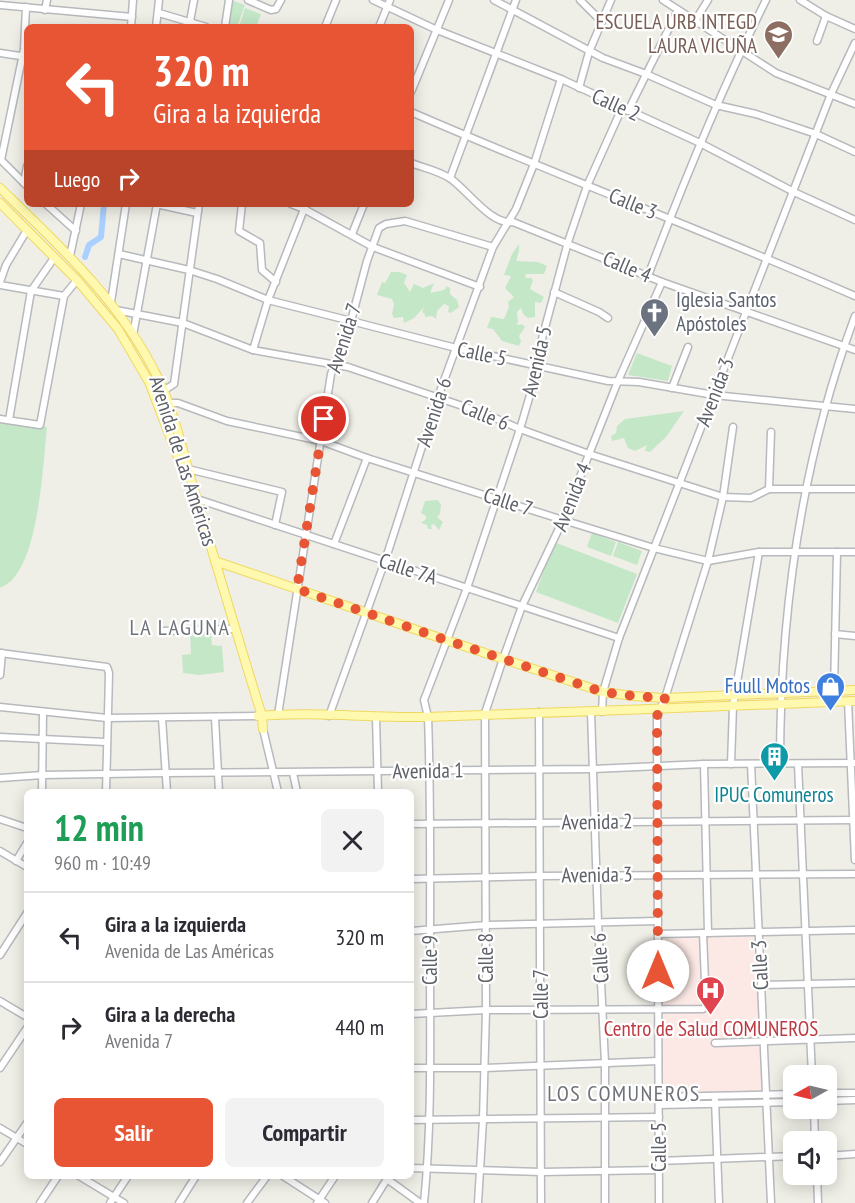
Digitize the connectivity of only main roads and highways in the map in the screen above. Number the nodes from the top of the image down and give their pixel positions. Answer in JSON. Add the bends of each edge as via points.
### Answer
{"nodes":[{"id":1,"x":0,"y":188,"type":"edge"},
{"id":2,"x":1,"y":207,"type":"edge"},
{"id":3,"x":70,"y":256,"type":"junction"},
{"id":4,"x":62,"y":265,"type":"junction"},
{"id":5,"x":80,"y":267,"type":"junction"},
{"id":6,"x":75,"y":278,"type":"junction"},
{"id":7,"x":215,"y":561,"type":"junction"},
{"id":8,"x":855,"y":690,"type":"edge"},
{"id":9,"x":851,"y":701,"type":"edge"},
{"id":10,"x":259,"y":716,"type":"junction"},
{"id":11,"x":263,"y":729,"type":"road end"}],
"edges":[{"from":1,"to":3,"type":"main road","name":"Avenida de Las Américas"},
{"from":2,"to":4,"type":"main road","name":"Avenida de Las Américas"},
{"from":3,"to":4,"type":"main road"},
{"from":3,"to":5,"type":"main road","name":"Avenida de Las Américas"},
{"from":4,"to":6,"type":"main road","name":"Avenida de Las Américas"},
{"from":5,"to":6,"type":"main road","via":[[74,269]]},
{"from":5,"to":7,"type":"main road","name":"Avenida de Las Américas","via":[[111,302],[158,376]]},
{"from":6,"to":10,"type":"main road","name":"Avenida de Las Américas","via":[[118,329],[149,382],[183,470]]},
{"from":7,"to":8,"type":"main road","name":"Avenida de Las Américas","via":[[603,692],[665,698]]},
{"from":7,"to":10,"type":"main road"},
{"from":9,"to":10,"type":"main road","via":[[428,717]]},
{"from":10,"to":11,"type":"main road","name":"Avenida de Las Américas"}]}
